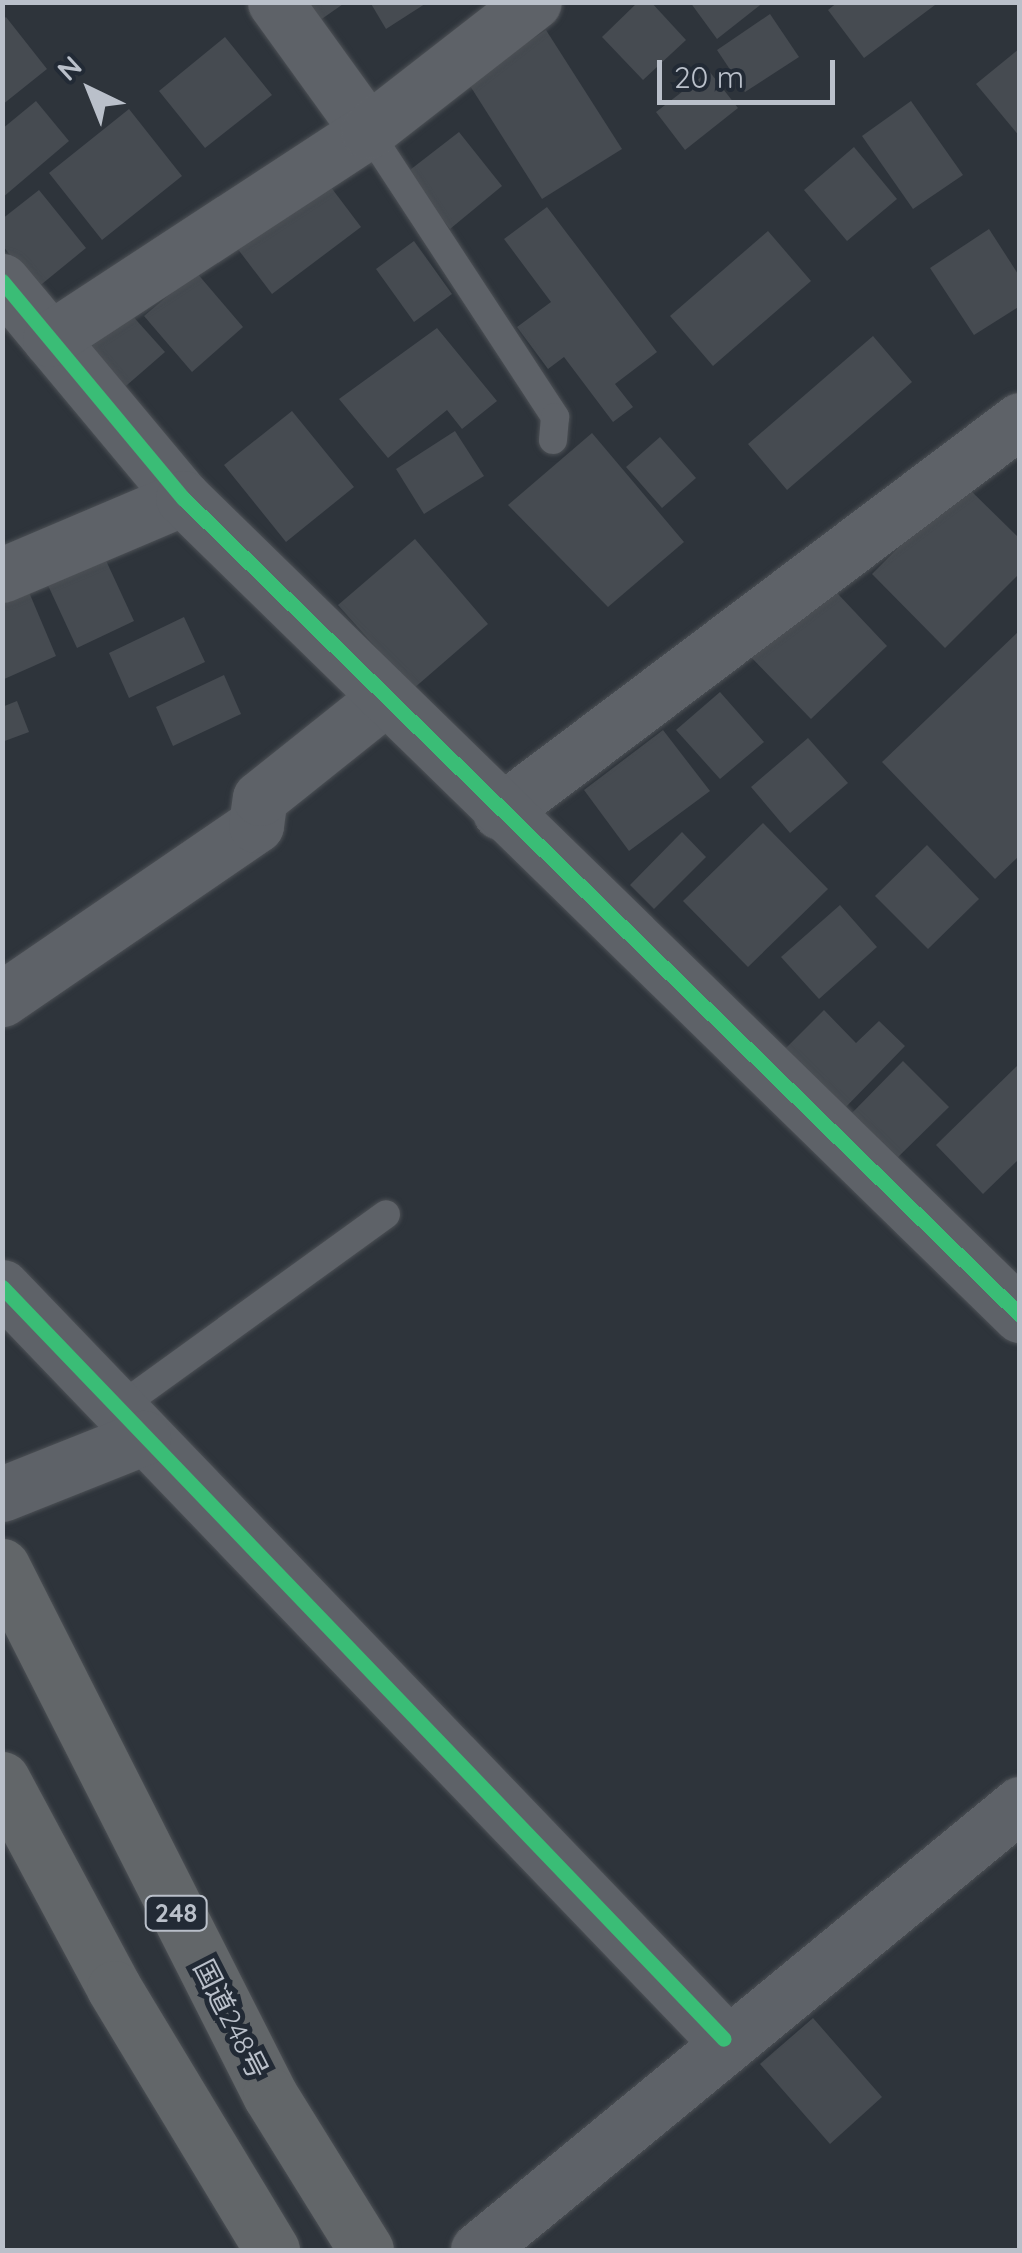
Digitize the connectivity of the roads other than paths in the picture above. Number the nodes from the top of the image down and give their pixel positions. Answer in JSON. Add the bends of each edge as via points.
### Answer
{"nodes":[{"id":1,"x":275,"y":2,"type":"edge"},
{"id":2,"x":534,"y":2,"type":"edge"},
{"id":3,"x":368,"y":131,"type":"junction"},
{"id":4,"x":2,"y":281,"type":"edge"},
{"id":5,"x":50,"y":340,"type":"junction"},
{"id":6,"x":1020,"y":420,"type":"edge"},
{"id":7,"x":553,"y":440,"type":"dead end"},
{"id":8,"x":183,"y":498,"type":"junction"},
{"id":9,"x":2,"y":576,"type":"edge"},
{"id":10,"x":384,"y":699,"type":"junction"},
{"id":11,"x":500,"y":812,"type":"junction"},
{"id":12,"x":2,"y":999,"type":"edge"},
{"id":13,"x":386,"y":1214,"type":"dead end"},
{"id":14,"x":2,"y":1287,"type":"edge"},
{"id":15,"x":1020,"y":1315,"type":"edge"},
{"id":16,"x":130,"y":1423,"type":"junction"},
{"id":17,"x":2,"y":1494,"type":"edge"},
{"id":18,"x":2,"y":1566,"type":"edge"},
{"id":19,"x":2,"y":1779,"type":"edge"},
{"id":20,"x":1020,"y":1804,"type":"edge"},
{"id":21,"x":724,"y":2039,"type":"junction"},
{"id":22,"x":272,"y":2250,"type":"edge"},
{"id":23,"x":366,"y":2250,"type":"edge"},
{"id":24,"x":478,"y":2250,"type":"edge"}],
"edges":[{"from":1,"to":3,"type":"street"},
{"from":2,"to":3,"type":"street"},
{"from":3,"to":5,"type":"street"},
{"from":3,"to":7,"type":"lane","via":[[555,416]]},
{"from":4,"to":5,"type":"street"},
{"from":5,"to":8,"type":"street"},
{"from":6,"to":11,"type":"street"},
{"from":8,"to":9,"type":"street"},
{"from":8,"to":10,"type":"street"},
{"from":10,"to":11,"type":"street"},
{"from":10,"to":12,"type":"street","via":[[260,798],[256,825]]},
{"from":11,"to":15,"type":"street"},
{"from":13,"to":16,"type":"lane"},
{"from":14,"to":16,"type":"street"},
{"from":16,"to":17,"type":"street"},
{"from":16,"to":21,"type":"street"},
{"from":18,"to":23,"type":"highway","name":"国道248号","number":"248","via":[[270,2095]]},
{"from":19,"to":22,"type":"highway","via":[[114,1988]]},
{"from":20,"to":21,"type":"street"},
{"from":21,"to":24,"type":"street"}]}
